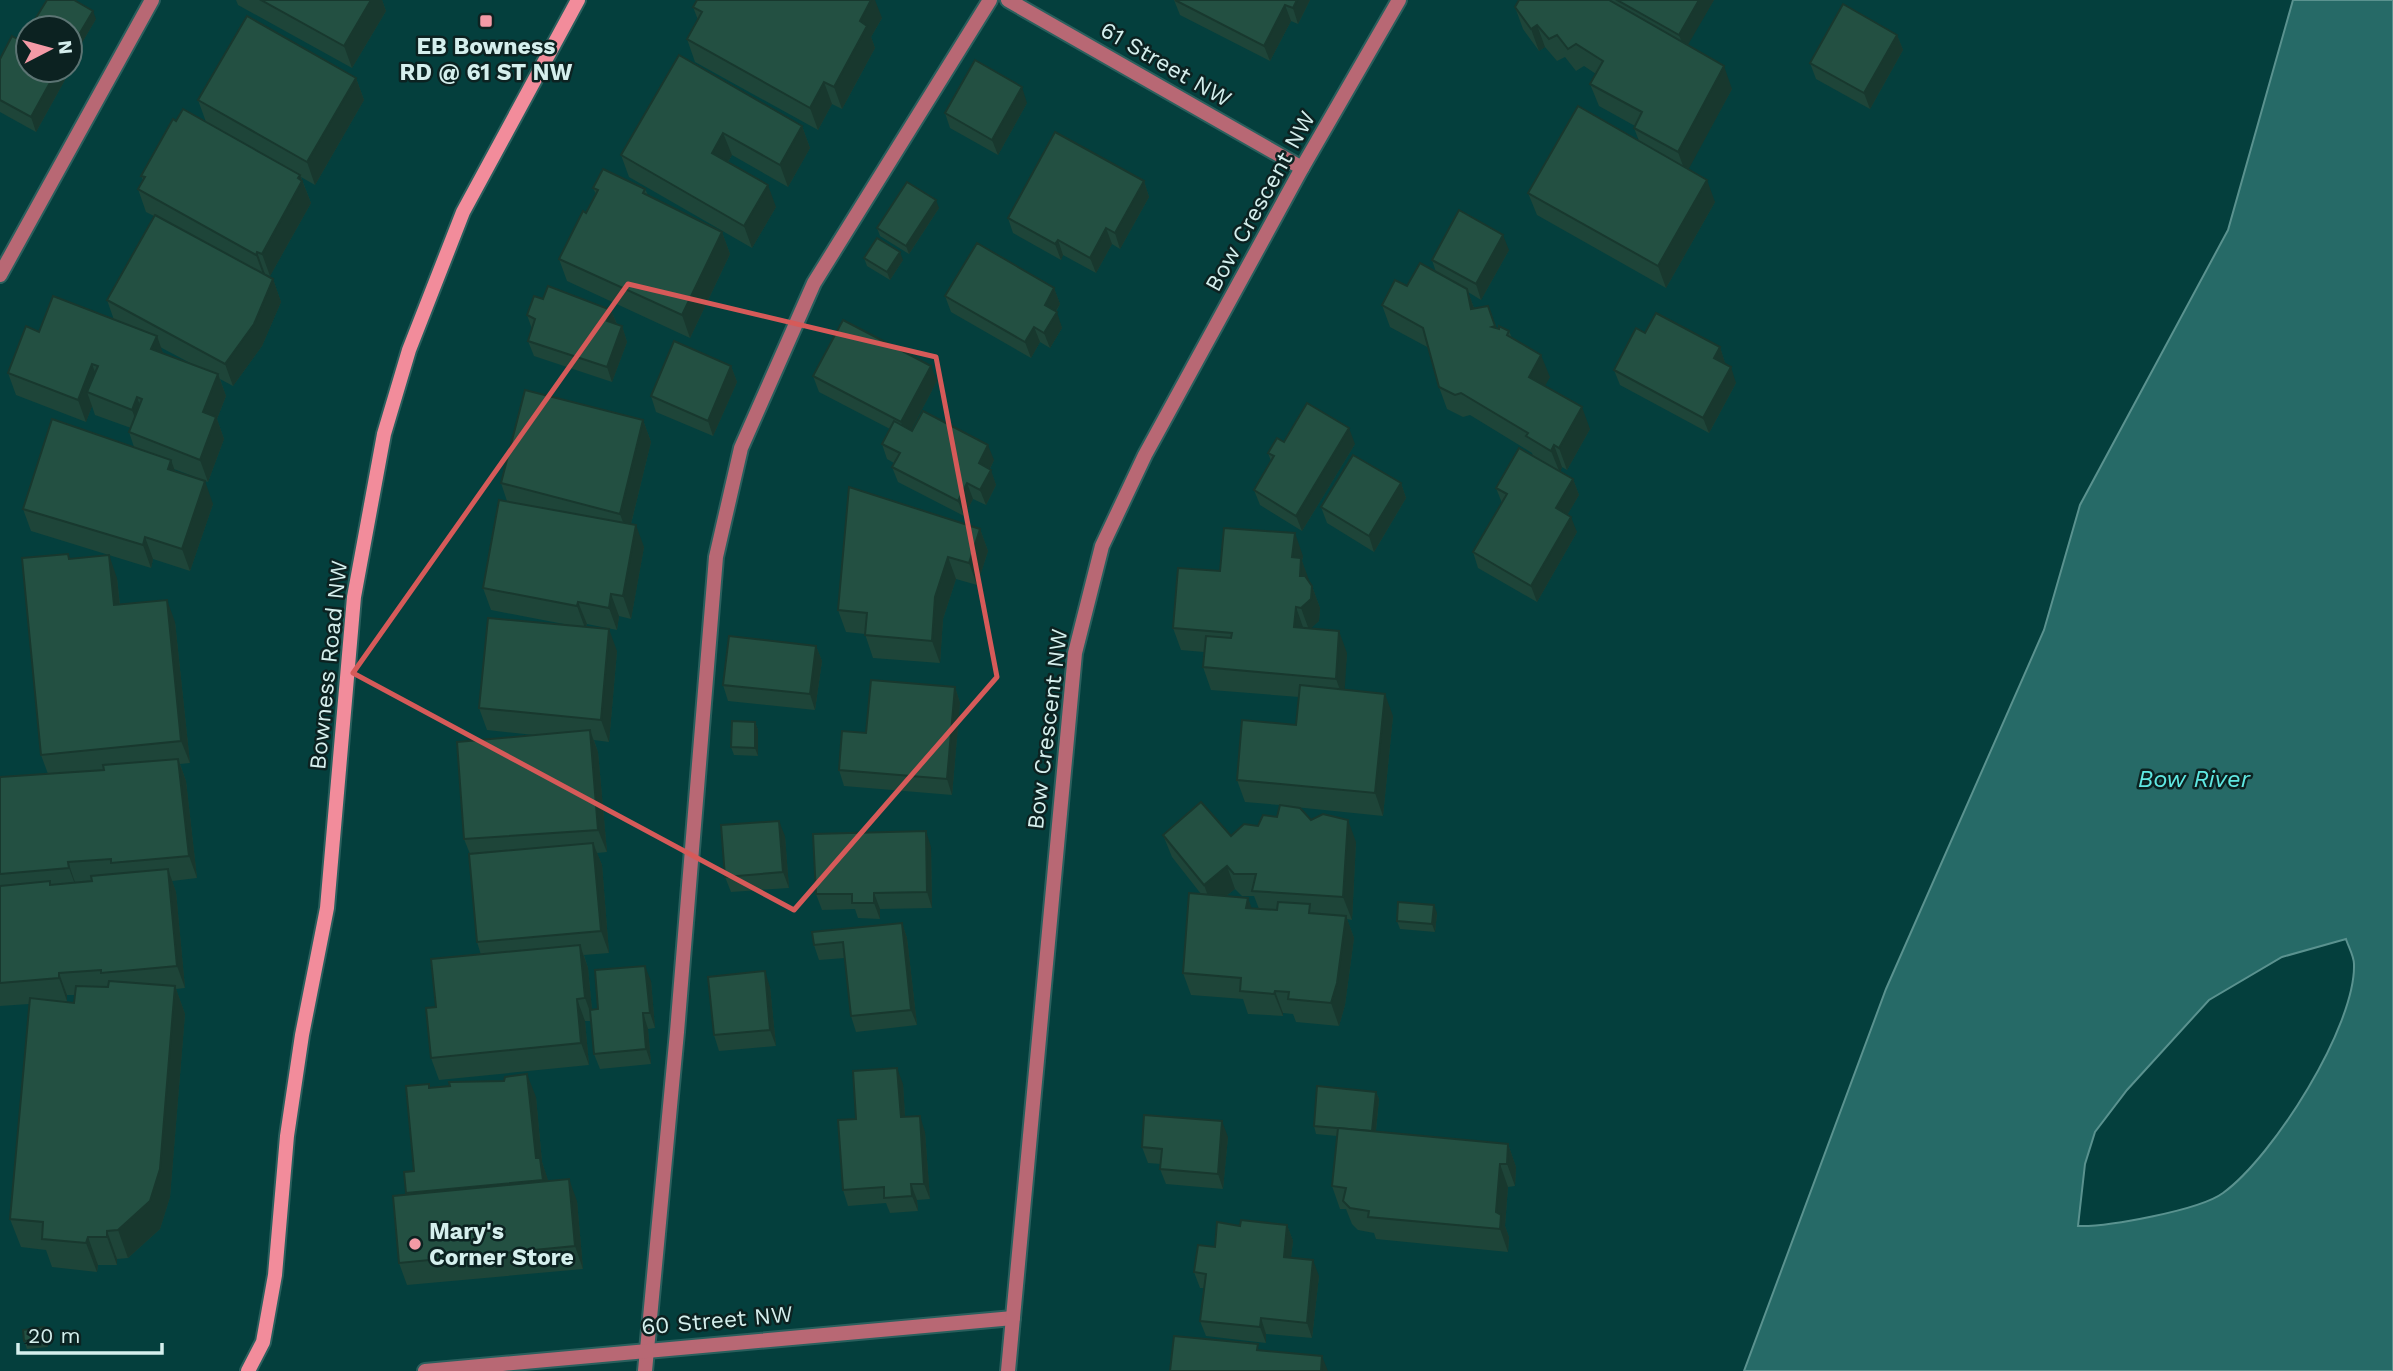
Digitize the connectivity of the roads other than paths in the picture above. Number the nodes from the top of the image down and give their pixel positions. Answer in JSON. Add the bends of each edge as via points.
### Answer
{"nodes":[{"id":1,"x":152,"y":0,"type":"edge"},
{"id":2,"x":578,"y":0,"type":"edge"},
{"id":3,"x":990,"y":0,"type":"edge"},
{"id":4,"x":1008,"y":0,"type":"edge"},
{"id":5,"x":1399,"y":0,"type":"edge"},
{"id":6,"x":1302,"y":167,"type":"junction"},
{"id":7,"x":0,"y":275,"type":"edge"},
{"id":8,"x":1013,"y":1318,"type":"junction"},
{"id":9,"x":647,"y":1349,"type":"junction"},
{"id":10,"x":248,"y":1371,"type":"edge"},
{"id":11,"x":425,"y":1371,"type":"edge"},
{"id":12,"x":645,"y":1371,"type":"edge"},
{"id":13,"x":1008,"y":1371,"type":"edge"}],
"edges":[{"from":1,"to":7,"type":"street"},
{"from":2,"to":10,"type":"street","name":"Bowness Road NW","via":[[463,212],[409,350],[384,434],[354,597],[327,908],[287,1136],[275,1276],[263,1342]]},
{"from":3,"to":9,"type":"street","via":[[814,283],[741,448],[716,558]]},
{"from":4,"to":6,"type":"street","name":"61 Street NW"},
{"from":5,"to":6,"type":"street","name":"Bow Crescent NW"},
{"from":6,"to":8,"type":"street","name":"Bow Crescent NW","via":[[1145,455],[1102,546],[1075,653]]},
{"from":8,"to":9,"type":"street","name":"60 Street NW"},
{"from":8,"to":13,"type":"street","name":"Bow Crescent NW"},
{"from":9,"to":11,"type":"street","name":"60 Street NW"},
{"from":9,"to":12,"type":"street"}]}
